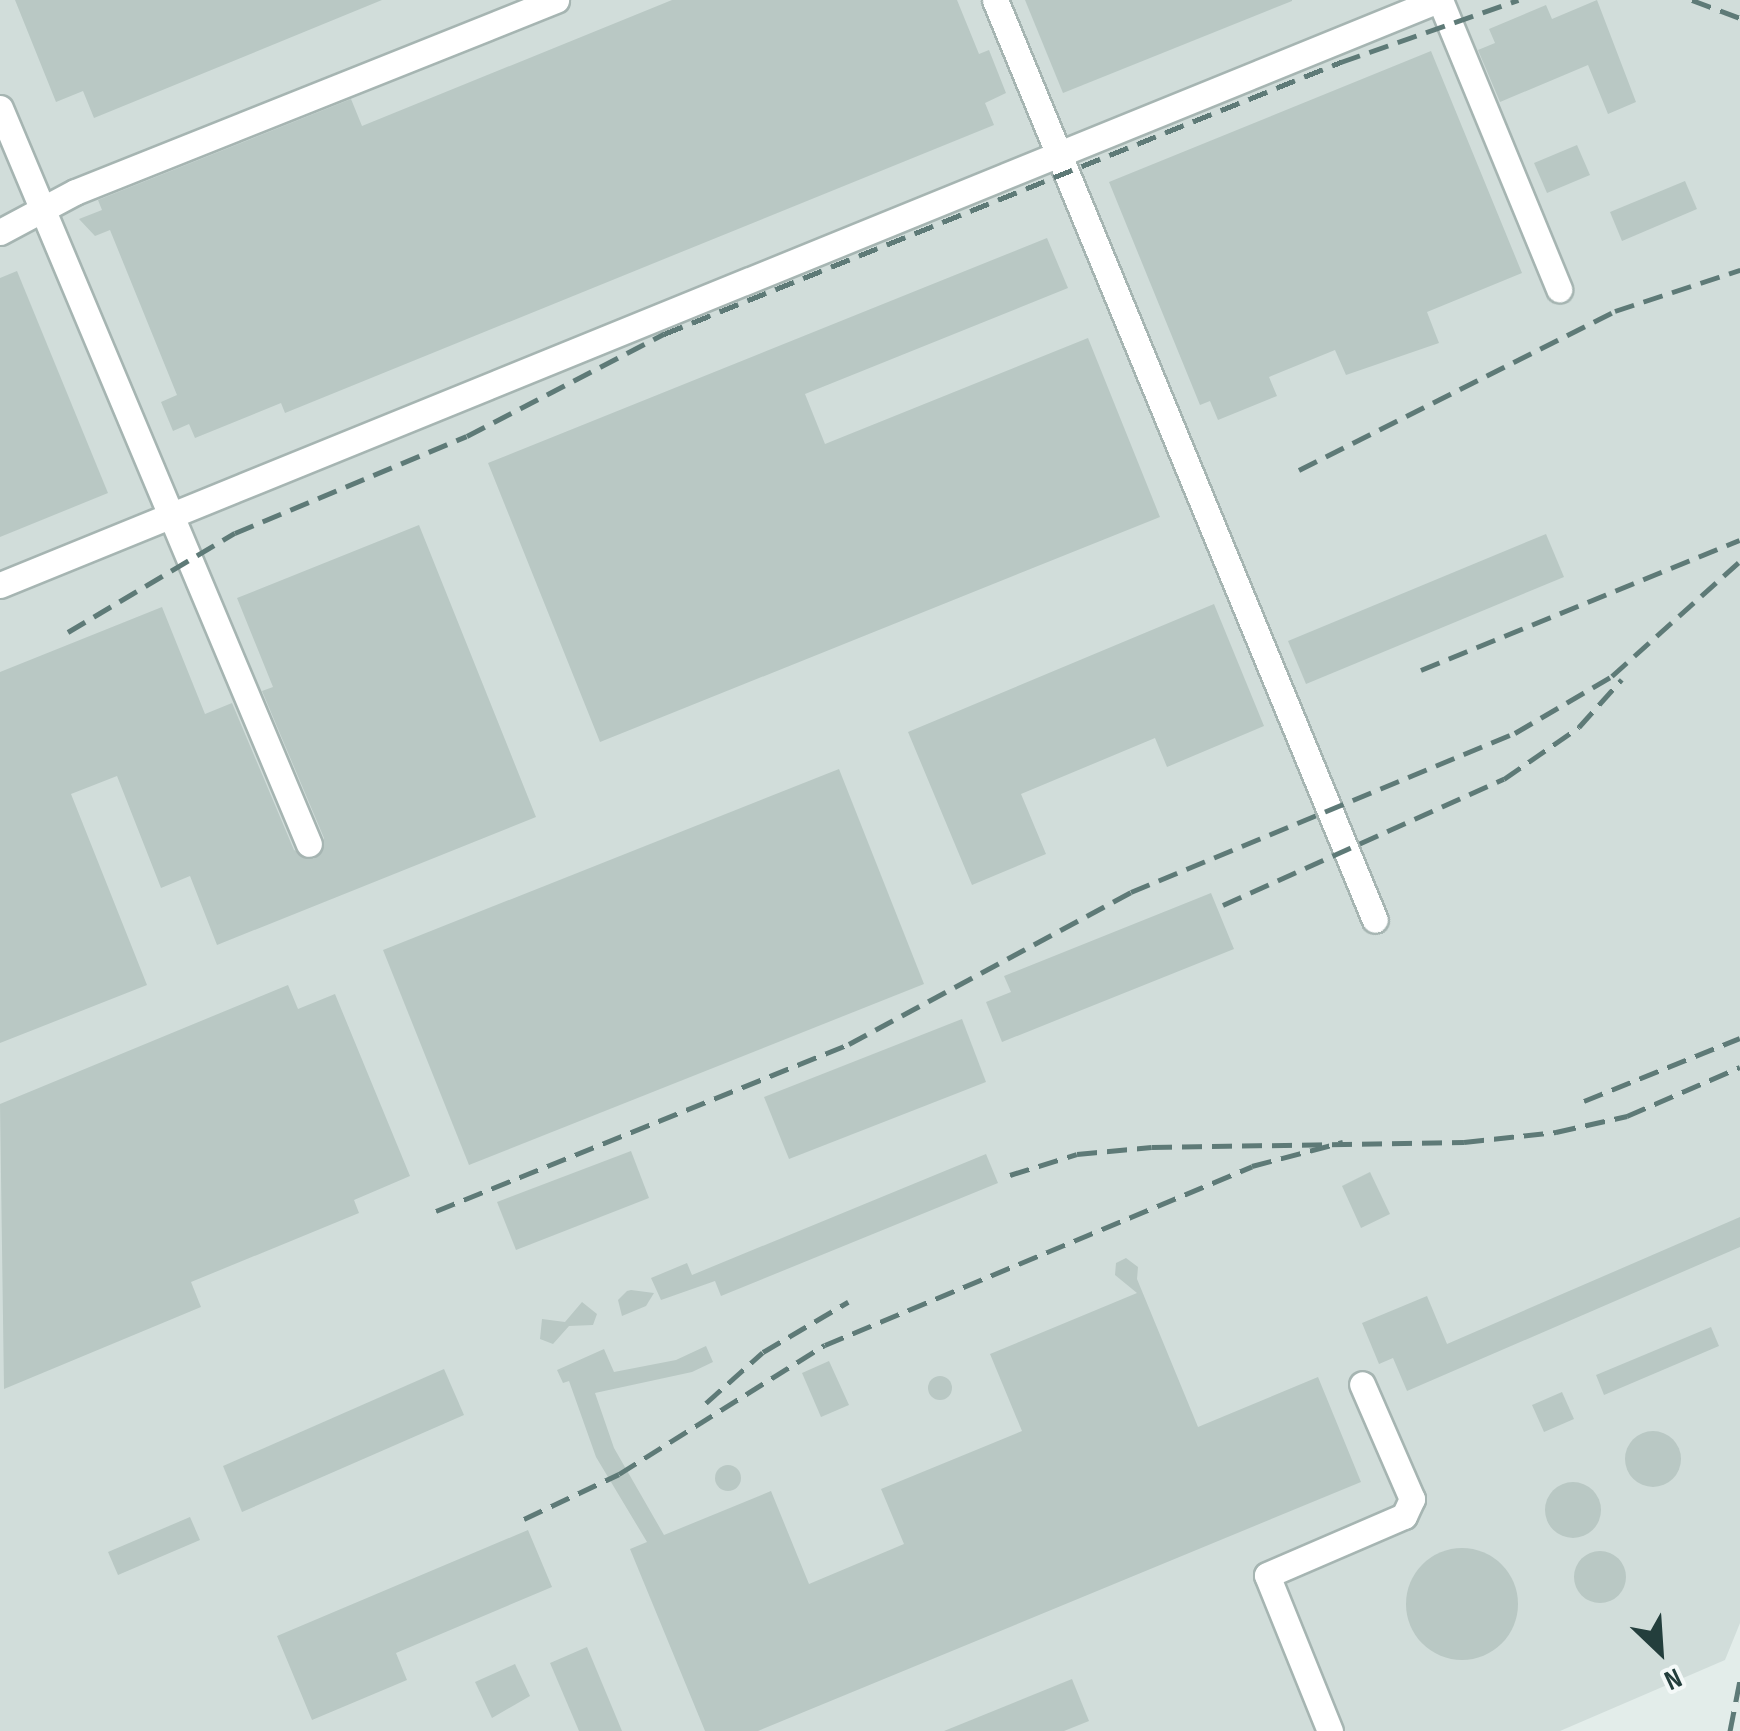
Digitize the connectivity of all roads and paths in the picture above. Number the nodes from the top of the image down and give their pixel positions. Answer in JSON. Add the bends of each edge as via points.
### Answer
{"nodes":[{"id":1,"x":556,"y":0,"type":"edge"},
{"id":2,"x":994,"y":0,"type":"edge"},
{"id":3,"x":1439,"y":0,"type":"edge"},
{"id":4,"x":0,"y":108,"type":"edge"},
{"id":5,"x":1057,"y":156,"type":"junction"},
{"id":6,"x":44,"y":209,"type":"junction"},
{"id":7,"x":0,"y":232,"type":"edge"},
{"id":8,"x":1559,"y":289,"type":"dead end"},
{"id":9,"x":173,"y":514,"type":"junction"},
{"id":10,"x":0,"y":585,"type":"edge"},
{"id":11,"x":309,"y":844,"type":"dead end"},
{"id":12,"x":1375,"y":920,"type":"dead end"},
{"id":13,"x":1362,"y":1384,"type":"dead end"},
{"id":14,"x":1330,"y":1731,"type":"edge"}],
"edges":[{"from":1,"to":6,"type":"lane","via":[[366,72]]},
{"from":2,"to":5,"type":"lane"},
{"from":3,"to":5,"type":"lane"},
{"from":3,"to":8,"type":"lane"},
{"from":4,"to":6,"type":"lane"},
{"from":5,"to":9,"type":"lane"},
{"from":5,"to":12,"type":"lane"},
{"from":6,"to":7,"type":"lane"},
{"from":6,"to":9,"type":"lane"},
{"from":9,"to":10,"type":"lane"},
{"from":9,"to":11,"type":"lane"},
{"from":13,"to":14,"type":"lane","via":[[1412,1500],[1404,1516],[1267,1574]]}]}
